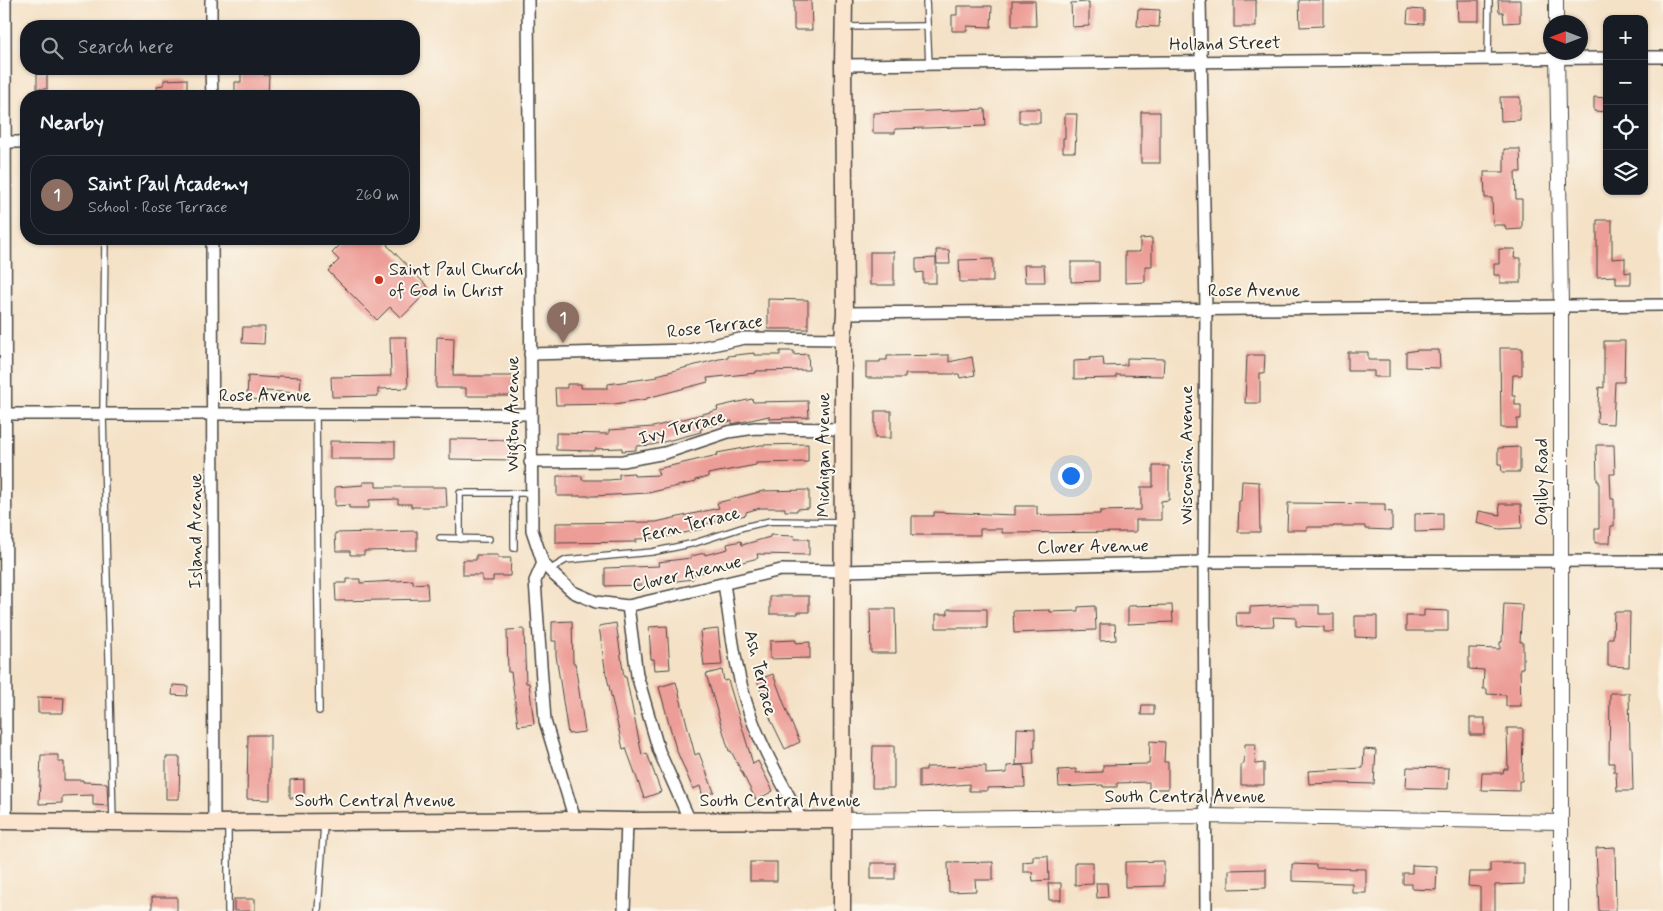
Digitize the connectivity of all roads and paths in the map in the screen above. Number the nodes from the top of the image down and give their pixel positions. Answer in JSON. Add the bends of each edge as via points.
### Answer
{"nodes":[{"id":1,"x":5,"y":0,"type":"edge"},
{"id":2,"x":211,"y":0,"type":"edge"},
{"id":3,"x":528,"y":0,"type":"edge"},
{"id":4,"x":844,"y":0,"type":"edge"},
{"id":5,"x":926,"y":0,"type":"edge"},
{"id":6,"x":1200,"y":0,"type":"edge"},
{"id":7,"x":1489,"y":0,"type":"edge"},
{"id":8,"x":1556,"y":0,"type":"edge"},
{"id":9,"x":1556,"y":15,"type":"edge"},
{"id":10,"x":211,"y":20,"type":"edge"},
{"id":11,"x":927,"y":26,"type":"junction"},
{"id":12,"x":844,"y":27,"type":"junction"},
{"id":13,"x":1543,"y":56,"type":"edge"},
{"id":14,"x":1588,"y":57,"type":"edge"},
{"id":15,"x":1648,"y":57,"type":"edge"},
{"id":16,"x":1663,"y":57,"type":"edge"},
{"id":17,"x":1603,"y":58,"type":"edge"},
{"id":18,"x":1488,"y":59,"type":"junction"},
{"id":19,"x":1557,"y":60,"type":"edge"},
{"id":20,"x":1200,"y":62,"type":"junction"},
{"id":21,"x":843,"y":65,"type":"junction"},
{"id":22,"x":929,"y":65,"type":"junction"},
{"id":23,"x":212,"y":75,"type":"edge"},
{"id":24,"x":212,"y":90,"type":"edge"},
{"id":25,"x":2,"y":142,"type":"edge"},
{"id":26,"x":20,"y":142,"type":"edge"},
{"id":27,"x":106,"y":245,"type":"edge"},
{"id":28,"x":212,"y":245,"type":"edge"},
{"id":29,"x":1663,"y":305,"type":"edge"},
{"id":30,"x":1561,"y":306,"type":"junction"},
{"id":31,"x":1206,"y":309,"type":"junction"},
{"id":32,"x":845,"y":313,"type":"junction"},
{"id":33,"x":843,"y":339,"type":"junction"},
{"id":34,"x":530,"y":354,"type":"junction"},
{"id":35,"x":3,"y":414,"type":"edge"},
{"id":36,"x":103,"y":414,"type":"junction"},
{"id":37,"x":213,"y":414,"type":"junction"},
{"id":38,"x":316,"y":414,"type":"junction"},
{"id":39,"x":530,"y":414,"type":"junction"},
{"id":40,"x":844,"y":429,"type":"junction"},
{"id":41,"x":530,"y":462,"type":"junction"},
{"id":42,"x":514,"y":493,"type":"junction"},
{"id":43,"x":531,"y":493,"type":"junction"},
{"id":44,"x":843,"y":522,"type":"junction"},
{"id":45,"x":440,"y":538,"type":"dead end"},
{"id":46,"x":460,"y":539,"type":"junction"},
{"id":47,"x":489,"y":539,"type":"dead end"},
{"id":48,"x":514,"y":548,"type":"dead end"},
{"id":49,"x":1560,"y":561,"type":"junction"},
{"id":50,"x":1663,"y":561,"type":"edge"},
{"id":51,"x":1204,"y":562,"type":"junction"},
{"id":52,"x":546,"y":566,"type":"junction"},
{"id":53,"x":843,"y":571,"type":"junction"},
{"id":54,"x":724,"y":584,"type":"junction"},
{"id":55,"x":628,"y":606,"type":"junction"},
{"id":56,"x":3,"y":642,"type":"edge"},
{"id":57,"x":319,"y":710,"type":"dead end"},
{"id":58,"x":1206,"y":816,"type":"junction"},
{"id":59,"x":576,"y":820,"type":"junction"},
{"id":60,"x":802,"y":820,"type":"junction"},
{"id":61,"x":842,"y":820,"type":"junction"},
{"id":62,"x":3,"y":821,"type":"edge"},
{"id":63,"x":627,"y":821,"type":"junction"},
{"id":64,"x":690,"y":821,"type":"junction"},
{"id":65,"x":113,"y":822,"type":"junction"},
{"id":66,"x":324,"y":822,"type":"junction"},
{"id":67,"x":1561,"y":822,"type":"junction"},
{"id":68,"x":221,"y":823,"type":"junction"},
{"id":69,"x":228,"y":911,"type":"edge"},
{"id":70,"x":318,"y":911,"type":"edge"},
{"id":71,"x":624,"y":911,"type":"edge"},
{"id":72,"x":842,"y":911,"type":"edge"},
{"id":73,"x":1206,"y":911,"type":"edge"},
{"id":74,"x":1562,"y":911,"type":"edge"}],
"edges":[{"from":1,"to":25,"type":"street"},
{"from":2,"to":10,"type":"street"},
{"from":3,"to":34,"type":"street","name":"Wigton Avenue"},
{"from":4,"to":12,"type":"main road","name":"Michigan Avenue"},
{"from":5,"to":11,"type":"lane"},
{"from":6,"to":20,"type":"street","name":"Wisconsin Avenue"},
{"from":7,"to":18,"type":"lane"},
{"from":8,"to":9,"type":"street"},
{"from":11,"to":12,"type":"lane"},
{"from":11,"to":22,"type":"lane"},
{"from":12,"to":21,"type":"main road","name":"Michigan Avenue"},
{"from":13,"to":18,"type":"street","name":"Holland Street"},
{"from":14,"to":17,"type":"street","name":"Holland Street"},
{"from":15,"to":16,"type":"street"},
{"from":18,"to":20,"type":"street","name":"Holland Street"},
{"from":19,"to":30,"type":"street","name":"Ogilby Road"},
{"from":20,"to":22,"type":"street","name":"Holland Street"},
{"from":20,"to":31,"type":"street","name":"Wisconsin Avenue"},
{"from":21,"to":22,"type":"street","name":"Holland Street"},
{"from":21,"to":32,"type":"main road","name":"Michigan Avenue"},
{"from":23,"to":24,"type":"street"},
{"from":25,"to":26,"type":"street"},
{"from":25,"to":35,"type":"street"},
{"from":27,"to":36,"type":"lane"},
{"from":28,"to":37,"type":"street","name":"Island Avenue"},
{"from":29,"to":30,"type":"street","name":"Rose Avenue"},
{"from":30,"to":31,"type":"street","name":"Rose Avenue"},
{"from":30,"to":49,"type":"street","name":"Ogilby Road"},
{"from":31,"to":32,"type":"street","name":"Rose Avenue"},
{"from":31,"to":51,"type":"street","name":"Wisconsin Avenue"},
{"from":32,"to":33,"type":"main road","name":"Michigan Avenue"},
{"from":33,"to":34,"type":"street","name":"Rose Terrace","via":[[745,338],[689,350]]},
{"from":33,"to":40,"type":"main road","name":"Michigan Avenue"},
{"from":34,"to":39,"type":"street","name":"Wigton Avenue"},
{"from":35,"to":36,"type":"street","name":"Rose Avenue"},
{"from":35,"to":56,"type":"street"},
{"from":36,"to":37,"type":"street","name":"Rose Avenue"},
{"from":36,"to":65,"type":"lane"},
{"from":37,"to":38,"type":"street","name":"Rose Avenue"},
{"from":37,"to":68,"type":"street","name":"Island Avenue"},
{"from":38,"to":39,"type":"street","name":"Rose Avenue"},
{"from":38,"to":57,"type":"lane"},
{"from":39,"to":41,"type":"street","name":"Wigton Avenue"},
{"from":40,"to":41,"type":"street","name":"Ivy Terrace","via":[[755,428],[728,432],[665,453],[623,461]]},
{"from":40,"to":44,"type":"main road","name":"Michigan Avenue"},
{"from":41,"to":43,"type":"street","name":"Wigton Avenue"},
{"from":42,"to":43,"type":"lane"},
{"from":42,"to":46,"type":"lane","via":[[460,493]]},
{"from":42,"to":48,"type":"lane"},
{"from":43,"to":52,"type":"street","name":"Wigton Avenue","via":[[532,530]]},
{"from":44,"to":52,"type":"lane","name":"Fern Terrace","via":[[770,521],[652,552],[566,560]]},
{"from":44,"to":53,"type":"main road","name":"Michigan Avenue"},
{"from":45,"to":46,"type":"lane"},
{"from":46,"to":47,"type":"lane"},
{"from":49,"to":50,"type":"street","name":"Clover Avenue"},
{"from":49,"to":51,"type":"street","name":"Clover Avenue"},
{"from":49,"to":67,"type":"street","name":"Ogilby Road"},
{"from":51,"to":53,"type":"street","name":"Clover Avenue"},
{"from":51,"to":58,"type":"street","name":"Wisconsin Avenue"},
{"from":52,"to":55,"type":"street","name":"Clover Avenue","via":[[573,592],[596,602]]},
{"from":52,"to":59,"type":"street","via":[[535,581],[545,721]]},
{"from":53,"to":54,"type":"street","name":"Clover Avenue","via":[[781,570]]},
{"from":53,"to":61,"type":"main road","name":"Michigan Avenue"},
{"from":54,"to":55,"type":"street","name":"Clover Avenue"},
{"from":54,"to":60,"type":"street","name":"Ash Terrace","via":[[738,672],[750,714]]},
{"from":55,"to":64,"type":"street","via":[[637,675],[659,751]]},
{"from":56,"to":62,"type":"street"},
{"from":58,"to":61,"type":"street","name":"South Central Avenue"},
{"from":58,"to":67,"type":"street","name":"South Central Avenue"},
{"from":58,"to":73,"type":"street","name":"Wisconsin Avenue"},
{"from":59,"to":63,"type":"main road","name":"South Central Avenue"},
{"from":59,"to":66,"type":"main road","name":"South Central Avenue"},
{"from":60,"to":61,"type":"main road","name":"South Central Avenue"},
{"from":60,"to":64,"type":"main road","name":"South Central Avenue"},
{"from":61,"to":72,"type":"main road","name":"Michigan Avenue"},
{"from":62,"to":65,"type":"main road","name":"South Central Avenue"},
{"from":63,"to":64,"type":"main road","name":"South Central Avenue"},
{"from":63,"to":71,"type":"street"},
{"from":65,"to":68,"type":"main road","name":"South Central Avenue"},
{"from":66,"to":68,"type":"main road","name":"South Central Avenue"},
{"from":66,"to":70,"type":"lane"},
{"from":67,"to":74,"type":"street","name":"Ogilby Road"},
{"from":68,"to":69,"type":"lane"}]}
